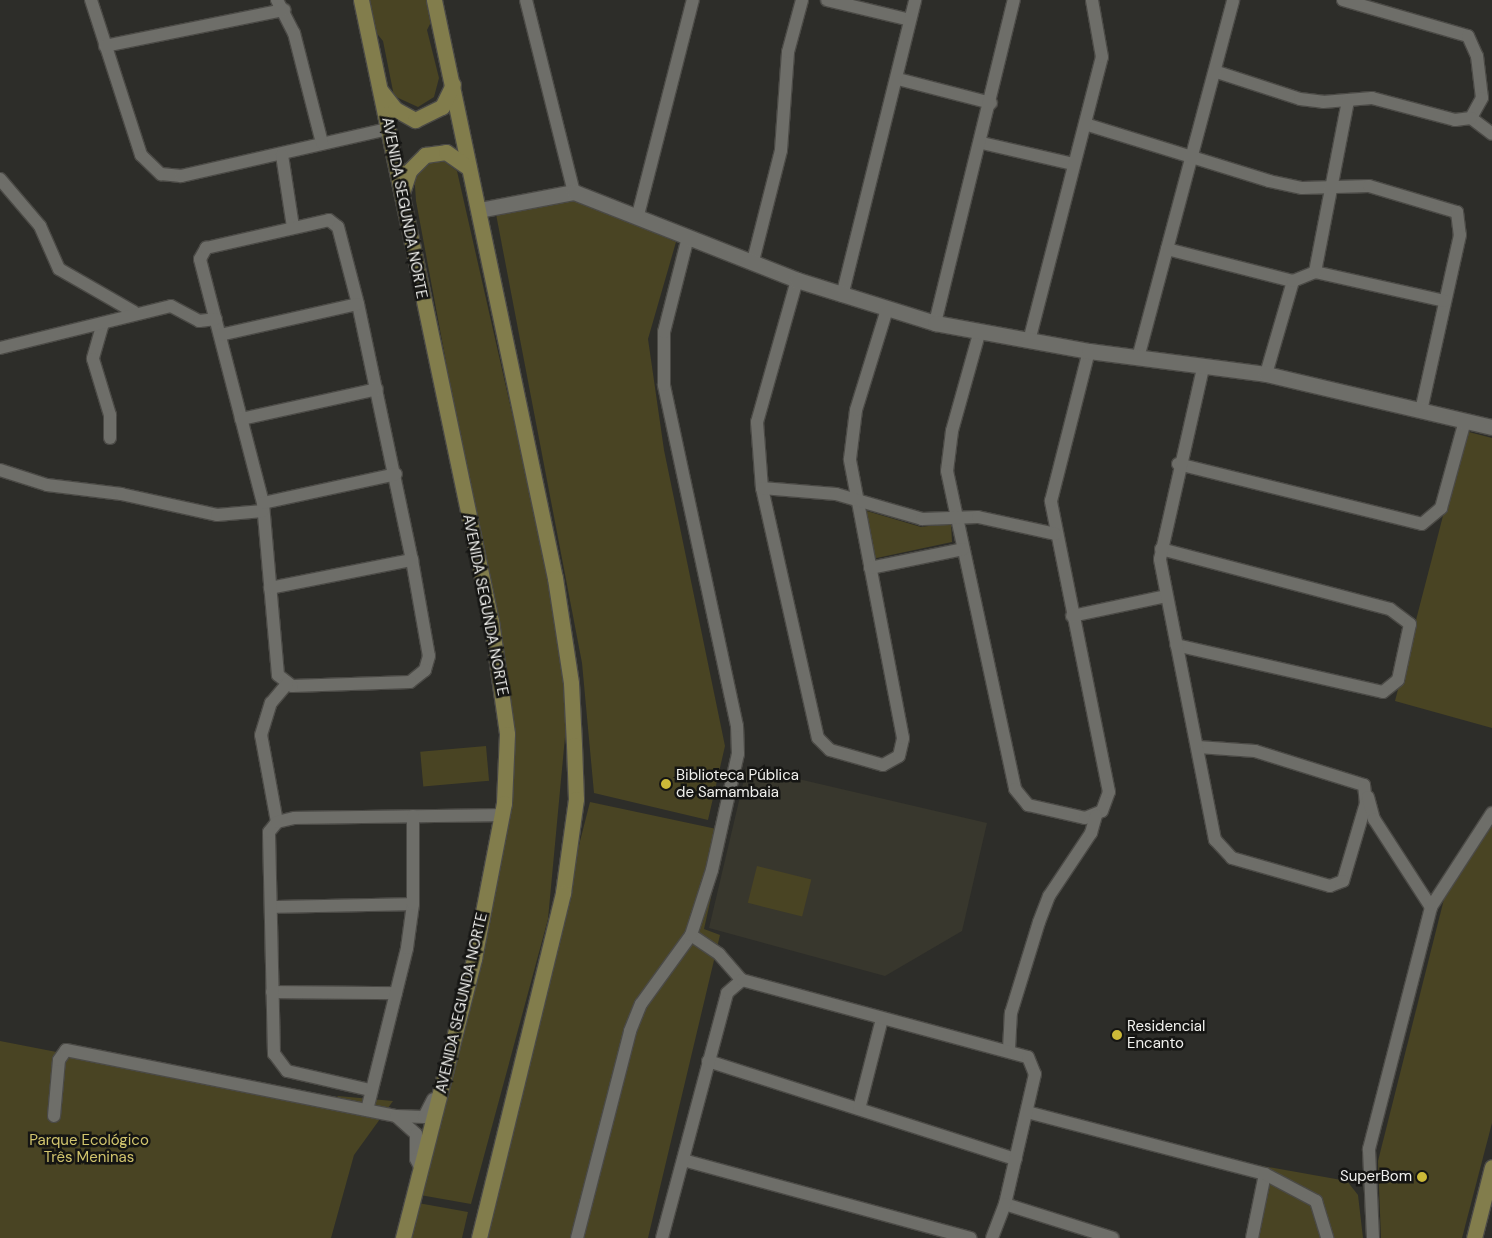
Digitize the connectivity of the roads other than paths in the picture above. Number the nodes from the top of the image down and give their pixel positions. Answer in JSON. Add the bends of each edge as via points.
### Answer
{"nodes":[{"id":1,"x":91,"y":0,"type":"edge"},
{"id":2,"x":361,"y":0,"type":"edge"},
{"id":3,"x":434,"y":0,"type":"edge"},
{"id":4,"x":526,"y":0,"type":"edge"},
{"id":5,"x":693,"y":0,"type":"edge"},
{"id":6,"x":802,"y":0,"type":"edge"},
{"id":7,"x":827,"y":0,"type":"edge"},
{"id":8,"x":914,"y":0,"type":"edge"},
{"id":9,"x":1014,"y":0,"type":"edge"},
{"id":10,"x":1092,"y":0,"type":"edge"},
{"id":11,"x":1233,"y":0,"type":"edge"},
{"id":12,"x":1343,"y":0,"type":"edge"},
{"id":13,"x":280,"y":5,"type":"edge"},
{"id":14,"x":910,"y":20,"type":"junction"},
{"id":15,"x":105,"y":46,"type":"junction"},
{"id":16,"x":1217,"y":72,"type":"junction"},
{"id":17,"x":898,"y":78,"type":"junction"},
{"id":18,"x":453,"y":83,"type":"junction"},
{"id":19,"x":380,"y":90,"type":"junction"},
{"id":20,"x":1348,"y":100,"type":"junction"},
{"id":21,"x":991,"y":103,"type":"junction"},
{"id":22,"x":1471,"y":118,"type":"junction"},
{"id":23,"x":1084,"y":124,"type":"junction"},
{"id":24,"x":388,"y":129,"type":"junction"},
{"id":25,"x":1492,"y":134,"type":"edge"},
{"id":26,"x":322,"y":143,"type":"junction"},
{"id":27,"x":982,"y":143,"type":"junction"},
{"id":28,"x":282,"y":155,"type":"junction"},
{"id":29,"x":1192,"y":161,"type":"junction"},
{"id":30,"x":1073,"y":164,"type":"junction"},
{"id":31,"x":469,"y":168,"type":"junction"},
{"id":32,"x":0,"y":180,"type":"edge"},
{"id":33,"x":1332,"y":186,"type":"junction"},
{"id":34,"x":574,"y":192,"type":"junction"},
{"id":35,"x":401,"y":197,"type":"junction"},
{"id":36,"x":479,"y":210,"type":"junction"},
{"id":37,"x":638,"y":215,"type":"junction"},
{"id":38,"x":293,"y":228,"type":"junction"},
{"id":39,"x":688,"y":237,"type":"junction"},
{"id":40,"x":1167,"y":249,"type":"junction"},
{"id":41,"x":753,"y":261,"type":"junction"},
{"id":42,"x":1315,"y":272,"type":"junction"},
{"id":43,"x":797,"y":280,"type":"junction"},
{"id":44,"x":1293,"y":281,"type":"junction"},
{"id":45,"x":842,"y":296,"type":"junction"},
{"id":46,"x":1446,"y":301,"type":"junction"},
{"id":47,"x":358,"y":304,"type":"junction"},
{"id":48,"x":887,"y":309,"type":"junction"},
{"id":49,"x":134,"y":312,"type":"junction"},
{"id":50,"x":216,"y":319,"type":"junction"},
{"id":51,"x":103,"y":322,"type":"junction"},
{"id":52,"x":935,"y":323,"type":"junction"},
{"id":53,"x":978,"y":334,"type":"junction"},
{"id":54,"x":220,"y":335,"type":"junction"},
{"id":55,"x":1029,"y":341,"type":"junction"},
{"id":56,"x":0,"y":348,"type":"edge"},
{"id":57,"x":1089,"y":351,"type":"junction"},
{"id":58,"x":1138,"y":358,"type":"junction"},
{"id":59,"x":1203,"y":368,"type":"junction"},
{"id":60,"x":1266,"y":374,"type":"junction"},
{"id":61,"x":377,"y":389,"type":"junction"},
{"id":62,"x":1421,"y":410,"type":"junction"},
{"id":63,"x":241,"y":419,"type":"junction"},
{"id":64,"x":1465,"y":421,"type":"junction"},
{"id":65,"x":1492,"y":427,"type":"edge"},
{"id":66,"x":110,"y":438,"type":"dead end"},
{"id":67,"x":1178,"y":464,"type":"junction"},
{"id":68,"x":0,"y":470,"type":"edge"},
{"id":69,"x":396,"y":474,"type":"junction"},
{"id":70,"x":762,"y":488,"type":"junction"},
{"id":71,"x":854,"y":501,"type":"junction"},
{"id":72,"x":263,"y":507,"type":"junction"},
{"id":73,"x":956,"y":515,"type":"junction"},
{"id":74,"x":1055,"y":534,"type":"junction"},
{"id":75,"x":963,"y":549,"type":"junction"},
{"id":76,"x":1161,"y":549,"type":"junction"},
{"id":77,"x":412,"y":560,"type":"junction"},
{"id":78,"x":870,"y":568,"type":"junction"},
{"id":79,"x":270,"y":588,"type":"junction"},
{"id":80,"x":1166,"y":596,"type":"junction"},
{"id":81,"x":1072,"y":616,"type":"junction"},
{"id":82,"x":1176,"y":645,"type":"junction"},
{"id":83,"x":287,"y":684,"type":"junction"},
{"id":84,"x":1198,"y":747,"type":"junction"},
{"id":85,"x":1367,"y":796,"type":"junction"},
{"id":86,"x":1492,"y":813,"type":"edge"},
{"id":87,"x":502,"y":815,"type":"junction"},
{"id":88,"x":413,"y":816,"type":"junction"},
{"id":89,"x":1096,"y":816,"type":"junction"},
{"id":90,"x":277,"y":822,"type":"junction"},
{"id":91,"x":413,"y":904,"type":"junction"},
{"id":92,"x":271,"y":907,"type":"junction"},
{"id":93,"x":1431,"y":907,"type":"junction"},
{"id":94,"x":691,"y":935,"type":"junction"},
{"id":95,"x":742,"y":980,"type":"junction"},
{"id":96,"x":272,"y":992,"type":"junction"},
{"id":97,"x":396,"y":993,"type":"junction"},
{"id":98,"x":882,"y":1019,"type":"junction"},
{"id":99,"x":1009,"y":1049,"type":"junction"},
{"id":100,"x":708,"y":1061,"type":"junction"},
{"id":101,"x":370,"y":1090,"type":"junction"},
{"id":102,"x":443,"y":1091,"type":"junction"},
{"id":103,"x":859,"y":1109,"type":"junction"},
{"id":104,"x":367,"y":1110,"type":"junction"},
{"id":105,"x":1027,"y":1112,"type":"junction"},
{"id":106,"x":54,"y":1116,"type":"dead end"},
{"id":107,"x":396,"y":1116,"type":"junction"},
{"id":108,"x":1016,"y":1159,"type":"junction"},
{"id":109,"x":683,"y":1160,"type":"junction"},
{"id":110,"x":1492,"y":1167,"type":"edge"},
{"id":111,"x":421,"y":1169,"type":"junction"},
{"id":112,"x":1265,"y":1174,"type":"junction"},
{"id":113,"x":1004,"y":1204,"type":"junction"},
{"id":114,"x":403,"y":1238,"type":"edge"},
{"id":115,"x":479,"y":1238,"type":"edge"},
{"id":116,"x":577,"y":1238,"type":"edge"},
{"id":117,"x":662,"y":1238,"type":"edge"},
{"id":118,"x":971,"y":1238,"type":"edge"},
{"id":119,"x":992,"y":1238,"type":"edge"},
{"id":120,"x":1113,"y":1238,"type":"edge"},
{"id":121,"x":1252,"y":1238,"type":"edge"},
{"id":122,"x":1327,"y":1238,"type":"edge"},
{"id":123,"x":1374,"y":1238,"type":"edge"},
{"id":124,"x":1474,"y":1238,"type":"edge"}],
"edges":[{"from":1,"to":15,"type":"street"},
{"from":2,"to":19,"type":"main road","name":"AVENIDA SEGUNDA NORTE"},
{"from":3,"to":18,"type":"main road"},
{"from":4,"to":34,"type":"street"},
{"from":5,"to":37,"type":"street"},
{"from":6,"to":41,"type":"street","via":[[788,52],[781,150]]},
{"from":7,"to":14,"type":"street"},
{"from":8,"to":14,"type":"street"},
{"from":9,"to":21,"type":"street"},
{"from":10,"to":23,"type":"street","via":[[1102,57]]},
{"from":11,"to":16,"type":"street"},
{"from":12,"to":22,"type":"street","via":[[1468,36],[1476,56],[1482,98]]},
{"from":13,"to":15,"type":"street"},
{"from":13,"to":26,"type":"street"},
{"from":14,"to":17,"type":"street"},
{"from":15,"to":28,"type":"street","via":[[141,155],[156,170],[181,176]]},
{"from":16,"to":20,"type":"street","via":[[1300,99]]},
{"from":16,"to":29,"type":"street"},
{"from":17,"to":21,"type":"street"},
{"from":17,"to":45,"type":"street"},
{"from":18,"to":19,"type":"main road","via":[[442,107],[416,120],[396,108]]},
{"from":18,"to":31,"type":"main road"},
{"from":19,"to":24,"type":"main road","name":"AVENIDA SEGUNDA NORTE"},
{"from":20,"to":22,"type":"street","via":[[1372,98],[1455,120]]},
{"from":20,"to":33,"type":"street"},
{"from":21,"to":27,"type":"street"},
{"from":22,"to":25,"type":"street"},
{"from":23,"to":29,"type":"street"},
{"from":23,"to":30,"type":"street"},
{"from":24,"to":26,"type":"street"},
{"from":24,"to":35,"type":"main road","name":"AVENIDA SEGUNDA NORTE"},
{"from":26,"to":28,"type":"street"},
{"from":27,"to":30,"type":"street"},
{"from":27,"to":52,"type":"street"},
{"from":28,"to":38,"type":"street"},
{"from":29,"to":33,"type":"street","via":[[1302,188]]},
{"from":29,"to":40,"type":"street"},
{"from":30,"to":55,"type":"street"},
{"from":31,"to":35,"type":"main road","via":[[446,152],[425,155],[409,171]]},
{"from":31,"to":36,"type":"main road"},
{"from":32,"to":49,"type":"street","via":[[40,226],[59,268]]},
{"from":33,"to":42,"type":"street"},
{"from":33,"to":46,"type":"street","via":[[1369,186],[1457,212],[1460,235]]},
{"from":34,"to":36,"type":"street"},
{"from":34,"to":37,"type":"street"},
{"from":35,"to":87,"type":"main road","name":"AVENIDA SEGUNDA NORTE","via":[[499,666],[507,734]]},
{"from":36,"to":115,"type":"main road","via":[[555,578],[571,683],[576,799],[552,945]]},
{"from":37,"to":39,"type":"street"},
{"from":38,"to":47,"type":"street","via":[[335,223]]},
{"from":38,"to":50,"type":"street","via":[[206,248],[200,259]]},
{"from":39,"to":41,"type":"street"},
{"from":39,"to":94,"type":"street","via":[[664,332],[664,385],[737,726],[738,747],[712,870]]},
{"from":40,"to":44,"type":"street"},
{"from":40,"to":58,"type":"street"},
{"from":41,"to":43,"type":"street"},
{"from":42,"to":44,"type":"street"},
{"from":42,"to":46,"type":"street"},
{"from":43,"to":45,"type":"street"},
{"from":43,"to":70,"type":"street","via":[[757,422]]},
{"from":44,"to":60,"type":"street"},
{"from":45,"to":48,"type":"street"},
{"from":46,"to":62,"type":"street"},
{"from":47,"to":54,"type":"street"},
{"from":47,"to":61,"type":"street"},
{"from":48,"to":52,"type":"street"},
{"from":48,"to":71,"type":"street","via":[[856,410],[850,458]]},
{"from":49,"to":50,"type":"street","via":[[171,306],[199,320]]},
{"from":49,"to":51,"type":"street"},
{"from":50,"to":54,"type":"street"},
{"from":51,"to":56,"type":"street"},
{"from":51,"to":66,"type":"street","via":[[93,359],[110,415]]},
{"from":52,"to":53,"type":"street"},
{"from":53,"to":55,"type":"street"},
{"from":53,"to":73,"type":"street","via":[[948,452],[947,471]]},
{"from":54,"to":63,"type":"street"},
{"from":55,"to":57,"type":"street"},
{"from":57,"to":58,"type":"street"},
{"from":57,"to":74,"type":"street","via":[[1053,488]]},
{"from":58,"to":59,"type":"street"},
{"from":59,"to":60,"type":"street"},
{"from":59,"to":67,"type":"street"},
{"from":60,"to":62,"type":"street"},
{"from":61,"to":63,"type":"street"},
{"from":61,"to":69,"type":"street"},
{"from":62,"to":64,"type":"street"},
{"from":63,"to":72,"type":"street"},
{"from":64,"to":65,"type":"street"},
{"from":64,"to":67,"type":"street","via":[[1441,508],[1422,524]]},
{"from":67,"to":76,"type":"street"},
{"from":68,"to":72,"type":"street","via":[[47,485],[113,493],[217,515]]},
{"from":69,"to":72,"type":"street"},
{"from":69,"to":77,"type":"street"},
{"from":70,"to":71,"type":"street","via":[[836,494]]},
{"from":70,"to":78,"type":"street","via":[[818,738],[830,750],[882,765],[898,756],[903,738]]},
{"from":71,"to":73,"type":"street","via":[[922,519]]},
{"from":71,"to":78,"type":"street"},
{"from":72,"to":79,"type":"street"},
{"from":73,"to":74,"type":"street"},
{"from":73,"to":75,"type":"street"},
{"from":74,"to":81,"type":"street"},
{"from":75,"to":78,"type":"street"},
{"from":75,"to":89,"type":"street","via":[[1017,795],[1028,805],[1085,818]]},
{"from":76,"to":80,"type":"street"},
{"from":76,"to":82,"type":"street","via":[[1390,609],[1410,624],[1398,680],[1383,692]]},
{"from":77,"to":79,"type":"street"},
{"from":77,"to":83,"type":"street","via":[[429,656],[420,676],[410,682]]},
{"from":79,"to":83,"type":"street","via":[[277,668]]},
{"from":80,"to":81,"type":"street"},
{"from":80,"to":82,"type":"street"},
{"from":81,"to":89,"type":"street","via":[[1110,792]]},
{"from":82,"to":84,"type":"street"},
{"from":83,"to":90,"type":"street","via":[[271,703],[261,735]]},
{"from":84,"to":85,"type":"street","via":[[1242,749],[1282,759],[1360,782]]},
{"from":84,"to":85,"type":"street","via":[[1215,840],[1232,858],[1330,886],[1343,881]]},
{"from":85,"to":93,"type":"street","via":[[1374,819]]},
{"from":86,"to":93,"type":"street"},
{"from":87,"to":88,"type":"street"},
{"from":87,"to":102,"type":"main road","name":"AVENIDA SEGUNDA NORTE"},
{"from":88,"to":90,"type":"street"},
{"from":88,"to":91,"type":"street"},
{"from":89,"to":99,"type":"street","via":[[1091,833],[1049,896],[1039,922],[1011,1013]]},
{"from":90,"to":92,"type":"street","via":[[268,837]]},
{"from":91,"to":92,"type":"street"},
{"from":91,"to":97,"type":"street"},
{"from":92,"to":96,"type":"street"},
{"from":93,"to":123,"type":"street","via":[[1369,1149]]},
{"from":94,"to":95,"type":"street","via":[[720,954]]},
{"from":94,"to":116,"type":"street","via":[[641,1004],[630,1031]]},
{"from":95,"to":98,"type":"street"},
{"from":95,"to":100,"type":"street","via":[[727,993]]},
{"from":96,"to":97,"type":"street"},
{"from":96,"to":101,"type":"street","via":[[274,1054],[282,1067]]},
{"from":97,"to":101,"type":"street"},
{"from":98,"to":99,"type":"street"},
{"from":98,"to":103,"type":"street"},
{"from":99,"to":105,"type":"street","via":[[1022,1053],[1035,1067]]},
{"from":100,"to":103,"type":"street"},
{"from":100,"to":109,"type":"street"},
{"from":101,"to":104,"type":"street"},
{"from":102,"to":107,"type":"street","via":[[424,1116]]},
{"from":102,"to":111,"type":"main road","name":"AVENIDA SEGUNDA NORTE"},
{"from":103,"to":108,"type":"street"},
{"from":104,"to":106,"type":"street","via":[[66,1050],[59,1060]]},
{"from":104,"to":107,"type":"street"},
{"from":105,"to":108,"type":"street"},
{"from":105,"to":112,"type":"street"},
{"from":107,"to":111,"type":"street","via":[[416,1134],[416,1159]]},
{"from":108,"to":113,"type":"street"},
{"from":109,"to":117,"type":"street"},
{"from":109,"to":118,"type":"street"},
{"from":110,"to":124,"type":"main road"},
{"from":111,"to":114,"type":"main road","name":"AVENIDA SEGUNDA NORTE"},
{"from":112,"to":121,"type":"street"},
{"from":112,"to":122,"type":"street","via":[[1316,1201]]},
{"from":113,"to":119,"type":"street"},
{"from":113,"to":120,"type":"street"}]}
